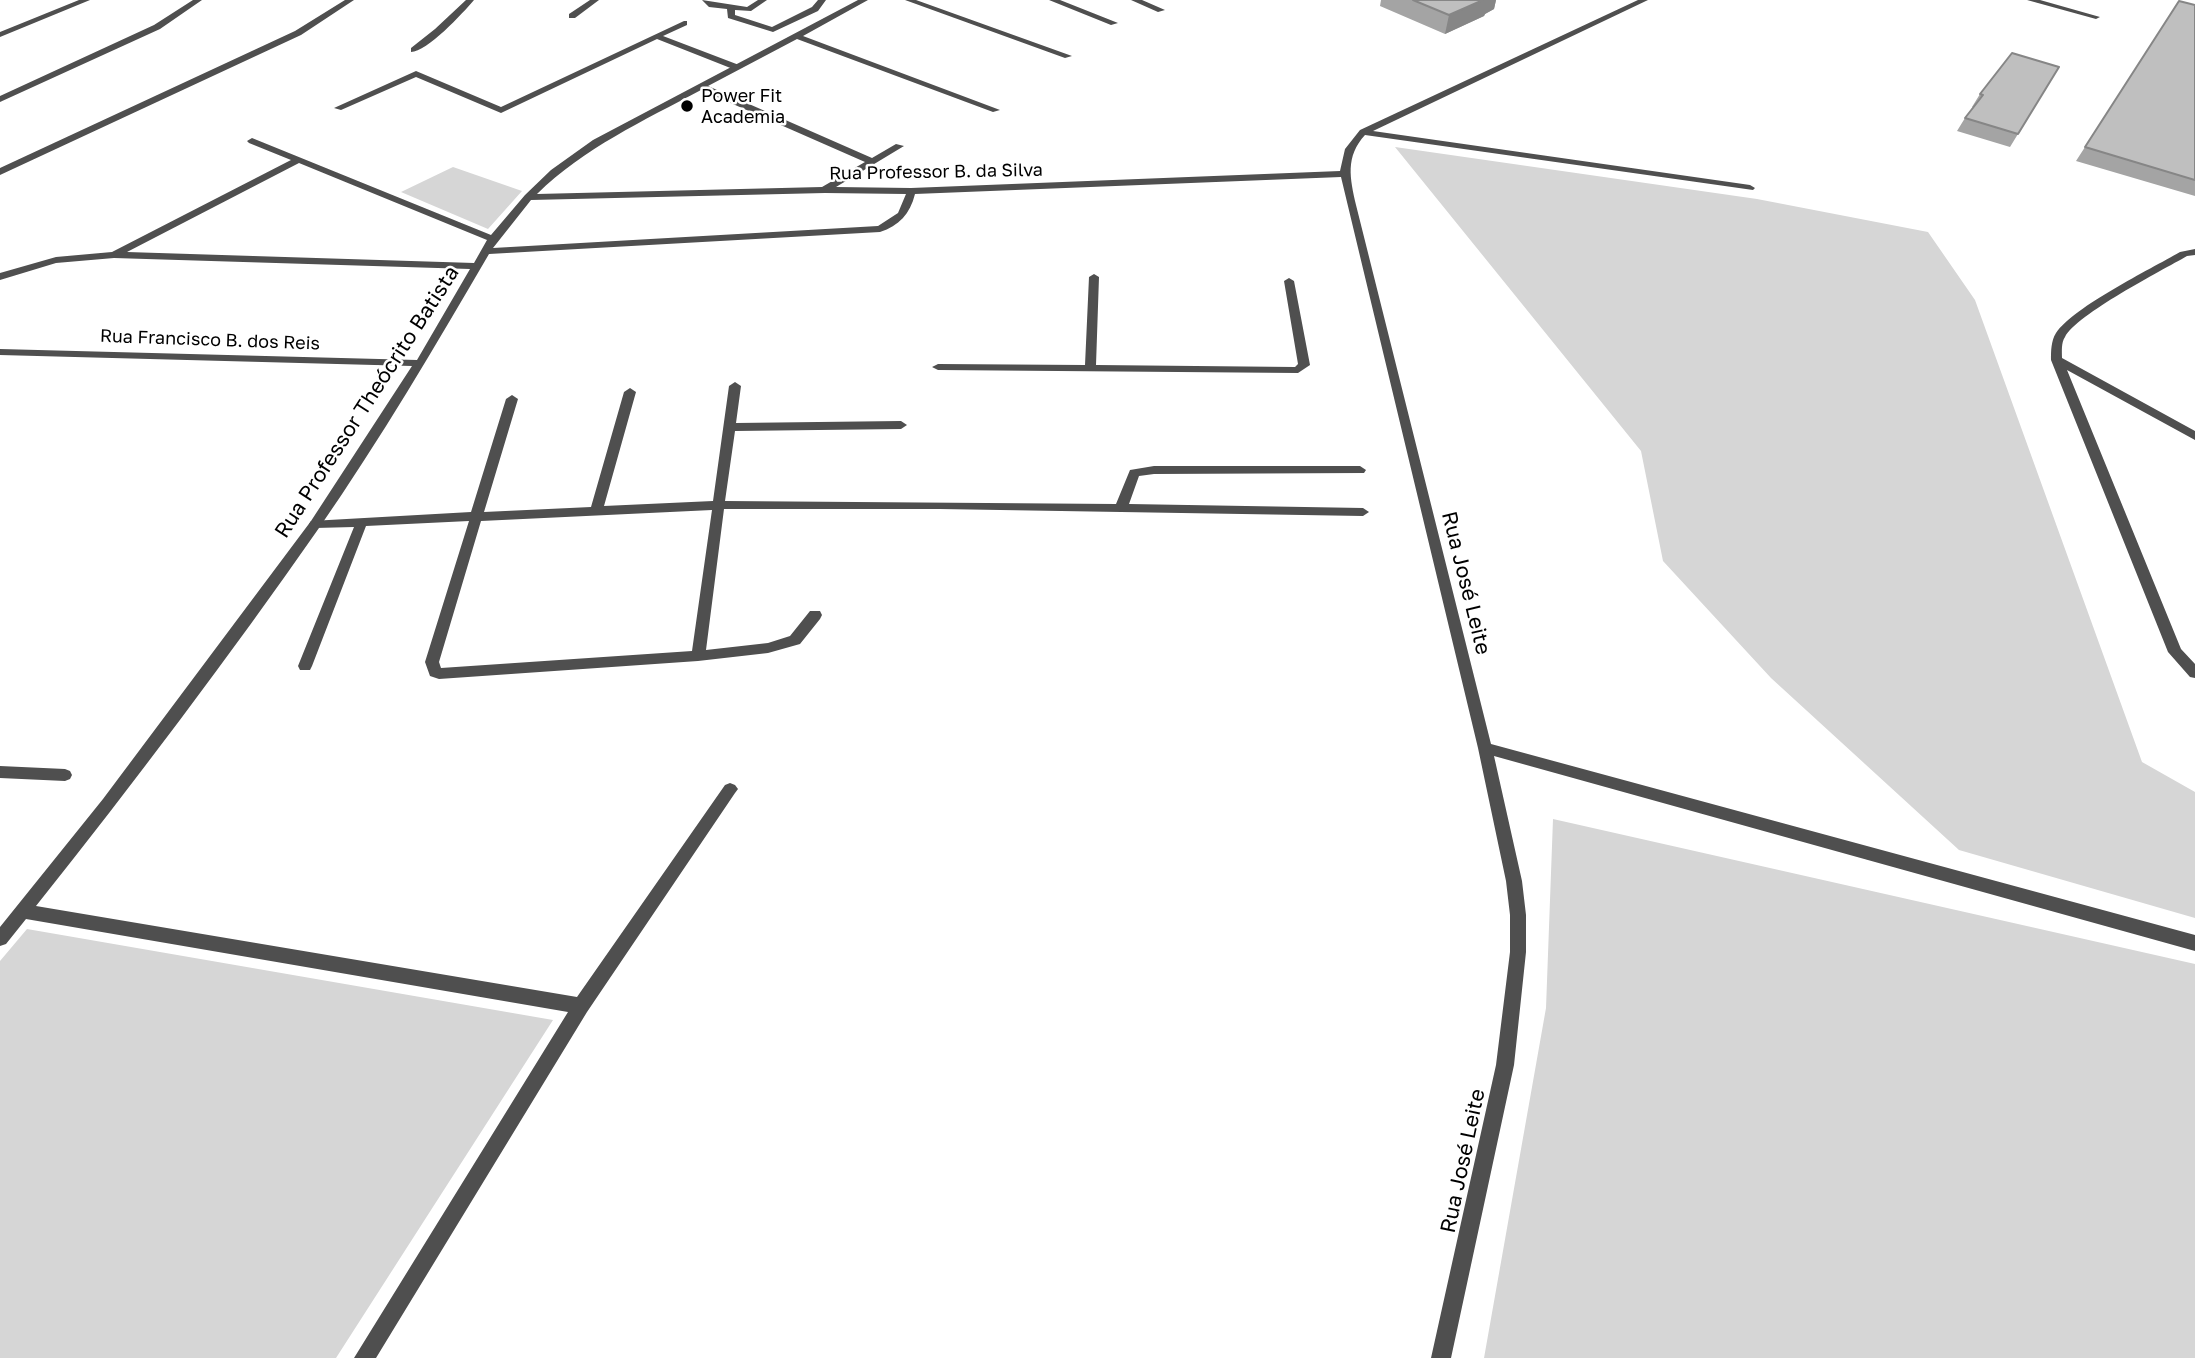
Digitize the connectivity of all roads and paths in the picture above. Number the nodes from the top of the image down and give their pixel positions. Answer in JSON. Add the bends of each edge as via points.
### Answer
{"nodes":[{"id":1,"x":86,"y":0,"type":"edge"},
{"id":2,"x":198,"y":0,"type":"edge"},
{"id":3,"x":350,"y":0,"type":"edge"},
{"id":4,"x":470,"y":0,"type":"edge"},
{"id":5,"x":595,"y":0,"type":"edge"},
{"id":6,"x":706,"y":0,"type":"edge"},
{"id":7,"x":763,"y":0,"type":"edge"},
{"id":8,"x":822,"y":0,"type":"edge"},
{"id":9,"x":864,"y":0,"type":"edge"},
{"id":10,"x":909,"y":0,"type":"edge"},
{"id":11,"x":1053,"y":0,"type":"edge"},
{"id":12,"x":1135,"y":0,"type":"edge"},
{"id":13,"x":1643,"y":0,"type":"edge"},
{"id":14,"x":2031,"y":0,"type":"edge"},
{"id":15,"x":730,"y":7,"type":"junction"},
{"id":16,"x":1161,"y":10,"type":"dead end"},
{"id":17,"x":572,"y":16,"type":"dead end"},
{"id":18,"x":2096,"y":17,"type":"dead end"},
{"id":19,"x":684,"y":23,"type":"dead end"},
{"id":20,"x":1114,"y":23,"type":"dead end"},
{"id":21,"x":0,"y":35,"type":"edge"},
{"id":22,"x":656,"y":36,"type":"junction"},
{"id":23,"x":796,"y":36,"type":"junction"},
{"id":24,"x":414,"y":50,"type":"dead end"},
{"id":25,"x":1068,"y":56,"type":"dead end"},
{"id":26,"x":736,"y":67,"type":"junction"},
{"id":27,"x":700,"y":86,"type":"junction"},
{"id":28,"x":0,"y":100,"type":"edge"},
{"id":29,"x":338,"y":108,"type":"dead end"},
{"id":30,"x":996,"y":110,"type":"dead end"},
{"id":31,"x":1363,"y":132,"type":"junction"},
{"id":32,"x":252,"y":141,"type":"dead end"},
{"id":33,"x":899,"y":146,"type":"dead end"},
{"id":34,"x":298,"y":160,"type":"junction"},
{"id":35,"x":873,"y":162,"type":"junction"},
{"id":36,"x":0,"y":172,"type":"edge"},
{"id":37,"x":1344,"y":174,"type":"junction"},
{"id":38,"x":1750,"y":188,"type":"dead end"},
{"id":39,"x":825,"y":190,"type":"junction"},
{"id":40,"x":911,"y":191,"type":"junction"},
{"id":41,"x":528,"y":197,"type":"junction"},
{"id":42,"x":490,"y":245,"type":"junction"},
{"id":43,"x":2195,"y":252,"type":"edge"},
{"id":44,"x":114,"y":255,"type":"junction"},
{"id":45,"x":478,"y":266,"type":"junction"},
{"id":46,"x":0,"y":277,"type":"edge"},
{"id":47,"x":1094,"y":277,"type":"dead end"},
{"id":48,"x":1289,"y":281,"type":"dead end"},
{"id":49,"x":0,"y":352,"type":"edge"},
{"id":50,"x":2057,"y":360,"type":"junction"},
{"id":51,"x":420,"y":363,"type":"junction"},
{"id":52,"x":938,"y":367,"type":"dead end"},
{"id":53,"x":1090,"y":368,"type":"junction"},
{"id":54,"x":735,"y":386,"type":"dead end"},
{"id":55,"x":630,"y":392,"type":"dead end"},
{"id":56,"x":512,"y":398,"type":"dead end"},
{"id":57,"x":901,"y":425,"type":"dead end"},
{"id":58,"x":729,"y":427,"type":"junction"},
{"id":59,"x":2195,"y":436,"type":"edge"},
{"id":60,"x":1360,"y":470,"type":"dead end"},
{"id":61,"x":720,"y":505,"type":"junction"},
{"id":62,"x":1121,"y":508,"type":"junction"},
{"id":63,"x":596,"y":511,"type":"junction"},
{"id":64,"x":1363,"y":512,"type":"dead end"},
{"id":65,"x":475,"y":516,"type":"junction"},
{"id":66,"x":362,"y":521,"type":"junction"},
{"id":67,"x":315,"y":523,"type":"junction"},
{"id":68,"x":815,"y":615,"type":"dead end"},
{"id":69,"x":698,"y":656,"type":"junction"},
{"id":70,"x":305,"y":666,"type":"dead end"},
{"id":71,"x":2195,"y":673,"type":"edge"},
{"id":72,"x":1485,"y":748,"type":"junction"},
{"id":73,"x":0,"y":772,"type":"edge"},
{"id":74,"x":65,"y":775,"type":"dead end"},
{"id":75,"x":730,"y":789,"type":"dead end"},
{"id":76,"x":23,"y":911,"type":"junction"},
{"id":77,"x":0,"y":939,"type":"edge"},
{"id":78,"x":2195,"y":943,"type":"edge"},
{"id":79,"x":581,"y":1006,"type":"junction"},
{"id":80,"x":364,"y":1358,"type":"edge"},
{"id":81,"x":1441,"y":1358,"type":"edge"}],
"edges":[{"from":1,"to":21,"type":"street"},
{"from":2,"to":28,"type":"street","via":[[157,27]]},
{"from":3,"to":36,"type":"street","via":[[298,33]]},
{"from":4,"to":24,"type":"street"},
{"from":5,"to":17,"type":"street"},
{"from":6,"to":15,"type":"street"},
{"from":7,"to":15,"type":"street","via":[[748,9]]},
{"from":8,"to":15,"type":"street","via":[[815,9],[773,30],[731,16]]},
{"from":9,"to":23,"type":"street","name":"Rua Professor Theócrito Batista"},
{"from":10,"to":25,"type":"street"},
{"from":11,"to":20,"type":"street"},
{"from":12,"to":16,"type":"street"},
{"from":13,"to":31,"type":"street"},
{"from":14,"to":18,"type":"street"},
{"from":19,"to":22,"type":"street"},
{"from":22,"to":26,"type":"street"},
{"from":22,"to":29,"type":"street","via":[[501,110],[416,74]]},
{"from":23,"to":26,"type":"street","name":"Rua Professor Theócrito Batista"},
{"from":23,"to":30,"type":"street"},
{"from":26,"to":27,"type":"street","name":"Rua Professor Theócrito Batista"},
{"from":27,"to":35,"type":"street"},
{"from":27,"to":41,"type":"street","name":"Rua Professor Theócrito Batista","via":[[596,142]]},
{"from":31,"to":37,"type":"street","via":[[1348,149]]},
{"from":31,"to":38,"type":"street"},
{"from":32,"to":34,"type":"street"},
{"from":33,"to":35,"type":"street"},
{"from":34,"to":42,"type":"street"},
{"from":34,"to":44,"type":"street"},
{"from":35,"to":39,"type":"street"},
{"from":37,"to":40,"type":"street","name":"Rua Professor B. da Silva"},
{"from":37,"to":72,"type":"street","name":"Rua José Leite"},
{"from":39,"to":40,"type":"street","name":"Rua Professor B. da Silva"},
{"from":39,"to":41,"type":"street","name":"Rua Professor B. da Silva"},
{"from":40,"to":42,"type":"street","via":[[897,222],[880,229]]},
{"from":41,"to":42,"type":"street","name":"Rua Professor Theócrito Batista"},
{"from":42,"to":45,"type":"street","name":"Rua Professor Theócrito Batista"},
{"from":43,"to":50,"type":"street","via":[[2184,254],[2063,331]]},
{"from":44,"to":45,"type":"street"},
{"from":44,"to":46,"type":"street","via":[[48,260]]},
{"from":45,"to":51,"type":"street","name":"Rua Professor Theócrito Batista"},
{"from":47,"to":53,"type":"street"},
{"from":48,"to":53,"type":"street","via":[[1304,365],[1298,370]]},
{"from":49,"to":51,"type":"street","name":"Rua Francisco B. dos Reis"},
{"from":50,"to":59,"type":"street"},
{"from":50,"to":71,"type":"street","via":[[2175,652]]},
{"from":51,"to":67,"type":"street","name":"Rua Professor Theócrito Batista"},
{"from":52,"to":53,"type":"street"},
{"from":54,"to":58,"type":"street"},
{"from":55,"to":63,"type":"street"},
{"from":56,"to":65,"type":"street"},
{"from":57,"to":58,"type":"street"},
{"from":58,"to":61,"type":"street"},
{"from":60,"to":62,"type":"street","via":[[1134,473]]},
{"from":61,"to":62,"type":"street"},
{"from":61,"to":63,"type":"street"},
{"from":61,"to":69,"type":"street"},
{"from":62,"to":64,"type":"street"},
{"from":63,"to":65,"type":"street"},
{"from":65,"to":66,"type":"street"},
{"from":65,"to":69,"type":"street","via":[[432,662],[435,672]]},
{"from":66,"to":67,"type":"street"},
{"from":66,"to":70,"type":"street"},
{"from":67,"to":76,"type":"street","name":"Rua Professor Theócrito Batista","via":[[108,804]]},
{"from":68,"to":69,"type":"street","via":[[795,640],[786,644]]},
{"from":72,"to":78,"type":"street"},
{"from":72,"to":81,"type":"street","name":"Rua José Leite","via":[[1514,881],[1518,951],[1505,1065]]},
{"from":73,"to":74,"type":"street"},
{"from":75,"to":79,"type":"street"},
{"from":76,"to":77,"type":"street","name":"Rua Professor Theócrito Batista"},
{"from":76,"to":79,"type":"street"},
{"from":79,"to":80,"type":"street"}]}
